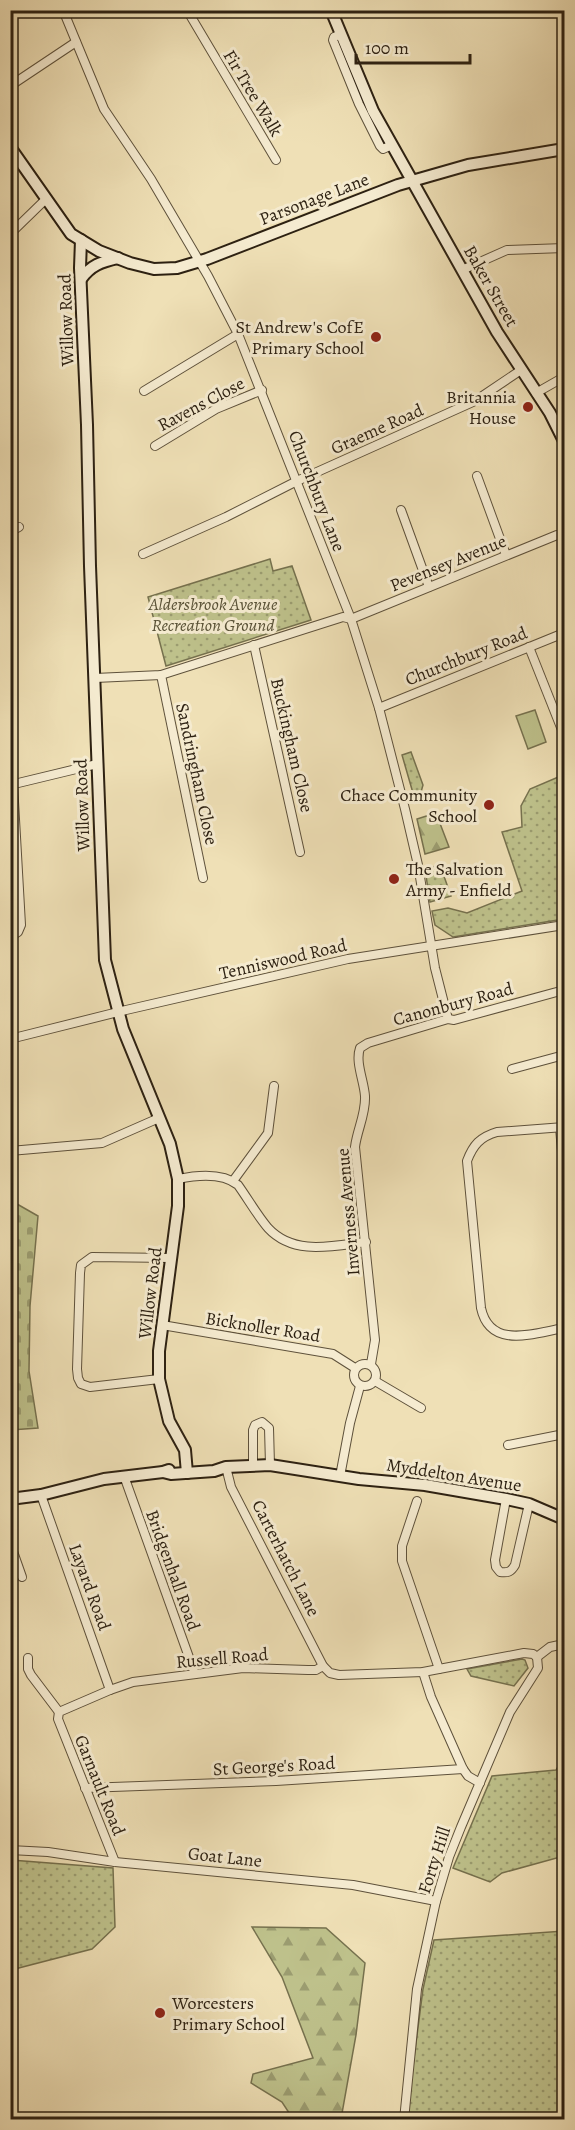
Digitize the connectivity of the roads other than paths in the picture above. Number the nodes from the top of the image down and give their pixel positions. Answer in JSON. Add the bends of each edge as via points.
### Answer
{"nodes":[{"id":1,"x":63,"y":10,"type":"edge"},
{"id":2,"x":187,"y":10,"type":"edge"},
{"id":3,"x":331,"y":10,"type":"edge"},
{"id":4,"x":76,"y":42,"type":"junction"},
{"id":5,"x":10,"y":86,"type":"edge"},
{"id":6,"x":10,"y":147,"type":"edge"},
{"id":7,"x":564,"y":149,"type":"edge"},
{"id":8,"x":276,"y":160,"type":"dead end"},
{"id":9,"x":412,"y":181,"type":"junction"},
{"id":10,"x":46,"y":199,"type":"junction"},
{"id":11,"x":10,"y":234,"type":"edge"},
{"id":12,"x":81,"y":240,"type":"junction"},
{"id":13,"x":564,"y":248,"type":"edge"},
{"id":14,"x":118,"y":258,"type":"junction"},
{"id":15,"x":199,"y":261,"type":"junction"},
{"id":16,"x":462,"y":270,"type":"junction"},
{"id":17,"x":81,"y":279,"type":"junction"},
{"id":18,"x":238,"y":334,"type":"junction"},
{"id":19,"x":521,"y":370,"type":"junction"},
{"id":20,"x":564,"y":377,"type":"edge"},
{"id":21,"x":261,"y":390,"type":"junction"},
{"id":22,"x":144,"y":391,"type":"dead end"},
{"id":23,"x":536,"y":393,"type":"junction"},
{"id":24,"x":564,"y":441,"type":"edge"},
{"id":25,"x":155,"y":446,"type":"dead end"},
{"id":26,"x":477,"y":476,"type":"dead end"},
{"id":27,"x":297,"y":482,"type":"junction"},
{"id":28,"x":401,"y":510,"type":"dead end"},
{"id":29,"x":19,"y":527,"type":"dead end"},
{"id":30,"x":10,"y":532,"type":"edge"},
{"id":31,"x":557,"y":535,"type":"dead end"},
{"id":32,"x":143,"y":554,"type":"dead end"},
{"id":33,"x":506,"y":555,"type":"junction"},
{"id":34,"x":429,"y":587,"type":"junction"},
{"id":35,"x":351,"y":619,"type":"junction"},
{"id":36,"x":564,"y":633,"type":"edge"},
{"id":37,"x":254,"y":645,"type":"junction"},
{"id":38,"x":530,"y":647,"type":"junction"},
{"id":39,"x":161,"y":675,"type":"junction"},
{"id":40,"x":94,"y":678,"type":"junction"},
{"id":41,"x":379,"y":708,"type":"junction"},
{"id":42,"x":564,"y":735,"type":"edge"},
{"id":43,"x":97,"y":764,"type":"junction"},
{"id":44,"x":10,"y":770,"type":"edge"},
{"id":45,"x":12,"y":785,"type":"edge"},
{"id":46,"x":300,"y":852,"type":"dead end"},
{"id":47,"x":203,"y":879,"type":"dead end"},
{"id":48,"x":564,"y":925,"type":"edge"},
{"id":49,"x":10,"y":937,"type":"edge"},
{"id":50,"x":431,"y":946,"type":"junction"},
{"id":51,"x":564,"y":990,"type":"edge"},
{"id":52,"x":118,"y":1012,"type":"junction"},
{"id":53,"x":451,"y":1019,"type":"junction"},
{"id":54,"x":10,"y":1039,"type":"edge"},
{"id":55,"x":564,"y":1055,"type":"edge"},
{"id":56,"x":359,"y":1057,"type":"joint"},
{"id":57,"x":512,"y":1069,"type":"dead end"},
{"id":58,"x":274,"y":1086,"type":"dead end"},
{"id":59,"x":159,"y":1118,"type":"junction"},
{"id":60,"x":562,"y":1127,"type":"edge"},
{"id":61,"x":10,"y":1150,"type":"edge"},
{"id":62,"x":564,"y":1176,"type":"edge"},
{"id":63,"x":178,"y":1179,"type":"junction"},
{"id":64,"x":233,"y":1181,"type":"junction"},
{"id":65,"x":366,"y":1242,"type":"junction"},
{"id":66,"x":171,"y":1258,"type":"junction"},
{"id":67,"x":162,"y":1325,"type":"junction"},
{"id":68,"x":564,"y":1328,"type":"edge"},
{"id":69,"x":371,"y":1364,"type":"junction"},
{"id":70,"x":355,"y":1368,"type":"junction"},
{"id":71,"x":159,"y":1379,"type":"junction"},
{"id":72,"x":375,"y":1381,"type":"junction"},
{"id":73,"x":360,"y":1386,"type":"junction"},
{"id":74,"x":421,"y":1408,"type":"dead end"},
{"id":75,"x":564,"y":1434,"type":"edge"},
{"id":76,"x":508,"y":1445,"type":"dead end"},
{"id":77,"x":253,"y":1465,"type":"junction"},
{"id":78,"x":270,"y":1465,"type":"junction"},
{"id":79,"x":224,"y":1467,"type":"junction"},
{"id":80,"x":187,"y":1470,"type":"junction"},
{"id":81,"x":309,"y":1470,"type":"junction"},
{"id":82,"x":341,"y":1471,"type":"junction"},
{"id":83,"x":124,"y":1476,"type":"junction"},
{"id":84,"x":371,"y":1478,"type":"junction"},
{"id":85,"x":41,"y":1495,"type":"junction"},
{"id":86,"x":506,"y":1498,"type":"junction"},
{"id":87,"x":10,"y":1499,"type":"edge"},
{"id":88,"x":417,"y":1501,"type":"dead end"},
{"id":89,"x":530,"y":1504,"type":"junction"},
{"id":90,"x":564,"y":1519,"type":"edge"},
{"id":91,"x":10,"y":1543,"type":"edge"},
{"id":92,"x":22,"y":1577,"type":"dead end"},
{"id":93,"x":564,"y":1644,"type":"edge"},
{"id":94,"x":537,"y":1657,"type":"junction"},
{"id":95,"x":28,"y":1658,"type":"dead end"},
{"id":96,"x":323,"y":1666,"type":"junction"},
{"id":97,"x":439,"y":1669,"type":"junction"},
{"id":98,"x":423,"y":1672,"type":"junction"},
{"id":99,"x":195,"y":1674,"type":"junction"},
{"id":100,"x":110,"y":1689,"type":"junction"},
{"id":101,"x":58,"y":1715,"type":"junction"},
{"id":102,"x":463,"y":1769,"type":"junction"},
{"id":103,"x":480,"y":1783,"type":"junction"},
{"id":104,"x":85,"y":1788,"type":"junction"},
{"id":105,"x":10,"y":1850,"type":"edge"},
{"id":106,"x":115,"y":1862,"type":"junction"},
{"id":107,"x":436,"y":1901,"type":"junction"},
{"id":108,"x":404,"y":2120,"type":"edge"}],
"edges":[{"from":1,"to":4,"type":"street","name":"Churchbury Lane"},
{"from":2,"to":8,"type":"street","name":"Fir Tree Walk"},
{"from":3,"to":9,"type":"street","name":"Baker Street","via":[[354,82]]},
{"from":4,"to":5,"type":"street"},
{"from":4,"to":15,"type":"street","name":"Churchbury Lane","via":[[105,109]]},
{"from":6,"to":10,"type":"street"},
{"from":7,"to":9,"type":"street","name":"Parsonage Lane","via":[[468,165]]},
{"from":9,"to":15,"type":"street","name":"Parsonage Lane"},
{"from":9,"to":16,"type":"street","name":"Baker Street"},
{"from":10,"to":11,"type":"street"},
{"from":10,"to":12,"type":"street","via":[[65,227]]},
{"from":12,"to":14,"type":"street","name":"Parsonage Lane"},
{"from":12,"to":17,"type":"street","name":"Willow Road"},
{"from":13,"to":16,"type":"street","via":[[507,250]]},
{"from":14,"to":15,"type":"street","name":"Parsonage Lane","via":[[167,270]]},
{"from":14,"to":17,"type":"street","via":[[91,267]]},
{"from":15,"to":18,"type":"street","name":"Churchbury Lane"},
{"from":16,"to":19,"type":"street","name":"Baker Street"},
{"from":17,"to":40,"type":"street","name":"Willow Road"},
{"from":18,"to":21,"type":"street","name":"Churchbury Lane"},
{"from":18,"to":22,"type":"street"},
{"from":19,"to":23,"type":"street","name":"Baker Street"},
{"from":19,"to":27,"type":"street","name":"Graeme Road","via":[[475,401]]},
{"from":20,"to":23,"type":"street"},
{"from":21,"to":25,"type":"street","name":"Ravens Close","via":[[216,409]]},
{"from":21,"to":27,"type":"street","name":"Churchbury Lane"},
{"from":23,"to":24,"type":"street","name":"Baker Street"},
{"from":26,"to":33,"type":"street"},
{"from":27,"to":32,"type":"street","name":"Graeme Road"},
{"from":27,"to":35,"type":"street","name":"Churchbury Lane"},
{"from":28,"to":34,"type":"street"},
{"from":29,"to":30,"type":"street"},
{"from":31,"to":33,"type":"street","name":"Pevensey Avenue"},
{"from":33,"to":34,"type":"street","name":"Pevensey Avenue"},
{"from":34,"to":35,"type":"street","name":"Pevensey Avenue"},
{"from":35,"to":37,"type":"street","name":"Pevensey Avenue","via":[[343,617]]},
{"from":35,"to":41,"type":"street","name":"Churchbury Lane"},
{"from":36,"to":38,"type":"street","name":"Churchbury Road"},
{"from":37,"to":39,"type":"street","name":"Pevensey Avenue"},
{"from":37,"to":46,"type":"street","name":"Buckingham Close"},
{"from":38,"to":41,"type":"street","name":"Churchbury Road"},
{"from":38,"to":42,"type":"street"},
{"from":39,"to":40,"type":"street","name":"Pevensey Avenue"},
{"from":39,"to":47,"type":"street","name":"Sandringham Close"},
{"from":40,"to":43,"type":"street","name":"Willow Road"},
{"from":41,"to":50,"type":"street","name":"Churchbury Lane","via":[[417,859]]},
{"from":43,"to":45,"type":"street"},
{"from":43,"to":52,"type":"street","name":"Willow Road","via":[[105,960]]},
{"from":44,"to":45,"type":"street"},
{"from":45,"to":49,"type":"street","via":[[21,926]]},
{"from":48,"to":50,"type":"street","name":"Tenniswood Road"},
{"from":50,"to":52,"type":"street","name":"Tenniswood Road","via":[[348,959]]},
{"from":50,"to":53,"type":"street","name":"Churchbury Lane"},
{"from":51,"to":53,"type":"street","name":"Canonbury Road"},
{"from":52,"to":54,"type":"street","name":"Tenniswood Road"},
{"from":52,"to":59,"type":"street","name":"Willow Road"},
{"from":53,"to":56,"type":"street","name":"Canonbury Road","via":[[368,1043],[360,1048]]},
{"from":55,"to":57,"type":"street"},
{"from":56,"to":65,"type":"street","name":"Inverness Avenue","via":[[364,1106],[355,1147]]},
{"from":58,"to":64,"type":"street","via":[[268,1133]]},
{"from":59,"to":61,"type":"street","via":[[102,1143]]},
{"from":59,"to":63,"type":"street","name":"Willow Road"},
{"from":60,"to":62,"type":"street"},
{"from":60,"to":68,"type":"street","via":[[486,1135],[471,1150],[467,1161],[486,1321],[496,1332],[511,1336]]},
{"from":63,"to":64,"type":"street","via":[[206,1175]]},
{"from":63,"to":66,"type":"street","name":"Willow Road"},
{"from":64,"to":65,"type":"street","via":[[269,1229],[286,1242],[317,1248]]},
{"from":65,"to":69,"type":"street","name":"Inverness Avenue","via":[[375,1340]]},
{"from":66,"to":67,"type":"street","name":"Willow Road"},
{"from":66,"to":71,"type":"street","via":[[92,1257],[81,1265],[80,1273],[77,1370],[81,1384],[90,1387]]},
{"from":67,"to":70,"type":"street","name":"Bicknoller Road","via":[[333,1354]]},
{"from":67,"to":71,"type":"street","name":"Willow Road"},
{"from":69,"to":70,"type":"street"},
{"from":69,"to":72,"type":"street","name":"Inverness Avenue"},
{"from":70,"to":73,"type":"street"},
{"from":71,"to":80,"type":"street","name":"Willow Road","via":[[169,1421],[185,1450]]},
{"from":72,"to":73,"type":"street"},
{"from":72,"to":74,"type":"street"},
{"from":73,"to":82,"type":"street"},
{"from":75,"to":76,"type":"street"},
{"from":77,"to":78,"type":"street","name":"Myddelton Avenue"},
{"from":77,"to":78,"type":"street","via":[[253,1430],[262,1422],[270,1428]]},
{"from":77,"to":79,"type":"street","name":"Myddelton Avenue"},
{"from":78,"to":81,"type":"street","name":"Myddelton Avenue"},
{"from":79,"to":80,"type":"street","via":[[214,1471]]},
{"from":79,"to":96,"type":"street","name":"Carterhatch Lane"},
{"from":80,"to":83,"type":"street"},
{"from":81,"to":82,"type":"street","name":"Myddelton Avenue"},
{"from":81,"to":84,"type":"street","name":"Myddelton Avenue"},
{"from":82,"to":84,"type":"street","name":"Myddelton Avenue"},
{"from":83,"to":85,"type":"street"},
{"from":83,"to":99,"type":"street","name":"Bridgenhall Road"},
{"from":84,"to":86,"type":"street","name":"Myddelton Avenue"},
{"from":85,"to":87,"type":"street"},
{"from":85,"to":100,"type":"street","name":"Layard Road"},
{"from":86,"to":89,"type":"street","name":"Myddelton Avenue"},
{"from":86,"to":89,"type":"street","via":[[495,1560],[500,1572],[512,1571],[515,1565]]},
{"from":88,"to":97,"type":"street","via":[[402,1546],[402,1561]]},
{"from":89,"to":90,"type":"street","name":"Myddelton Avenue"},
{"from":91,"to":92,"type":"street"},
{"from":93,"to":94,"type":"street","via":[[550,1647]]},
{"from":94,"to":97,"type":"street","name":"Russell Road","via":[[524,1653]]},
{"from":94,"to":103,"type":"street","name":"Forty Hill","via":[[538,1668],[510,1713]]},
{"from":95,"to":101,"type":"street","name":"Garnault Road","via":[[31,1675]]},
{"from":96,"to":98,"type":"street","name":"Russell Road","via":[[339,1675]]},
{"from":96,"to":99,"type":"street","name":"Russell Road","via":[[316,1670],[243,1668]]},
{"from":97,"to":98,"type":"street","name":"Russell Road"},
{"from":98,"to":102,"type":"street"},
{"from":99,"to":100,"type":"street","name":"Russell Road"},
{"from":100,"to":101,"type":"street","name":"Russell Road"},
{"from":101,"to":104,"type":"street","name":"Garnault Road"},
{"from":102,"to":103,"type":"street"},
{"from":102,"to":104,"type":"street","name":"St George's Road"},
{"from":103,"to":107,"type":"street","name":"Forty Hill","via":[[449,1857]]},
{"from":104,"to":106,"type":"street","name":"Garnault Road"},
{"from":105,"to":106,"type":"street","name":"Goat Lane"},
{"from":106,"to":107,"type":"street","name":"Goat Lane","via":[[344,1884]]},
{"from":107,"to":108,"type":"street","name":"Forty Hill","via":[[417,1989]]}]}
